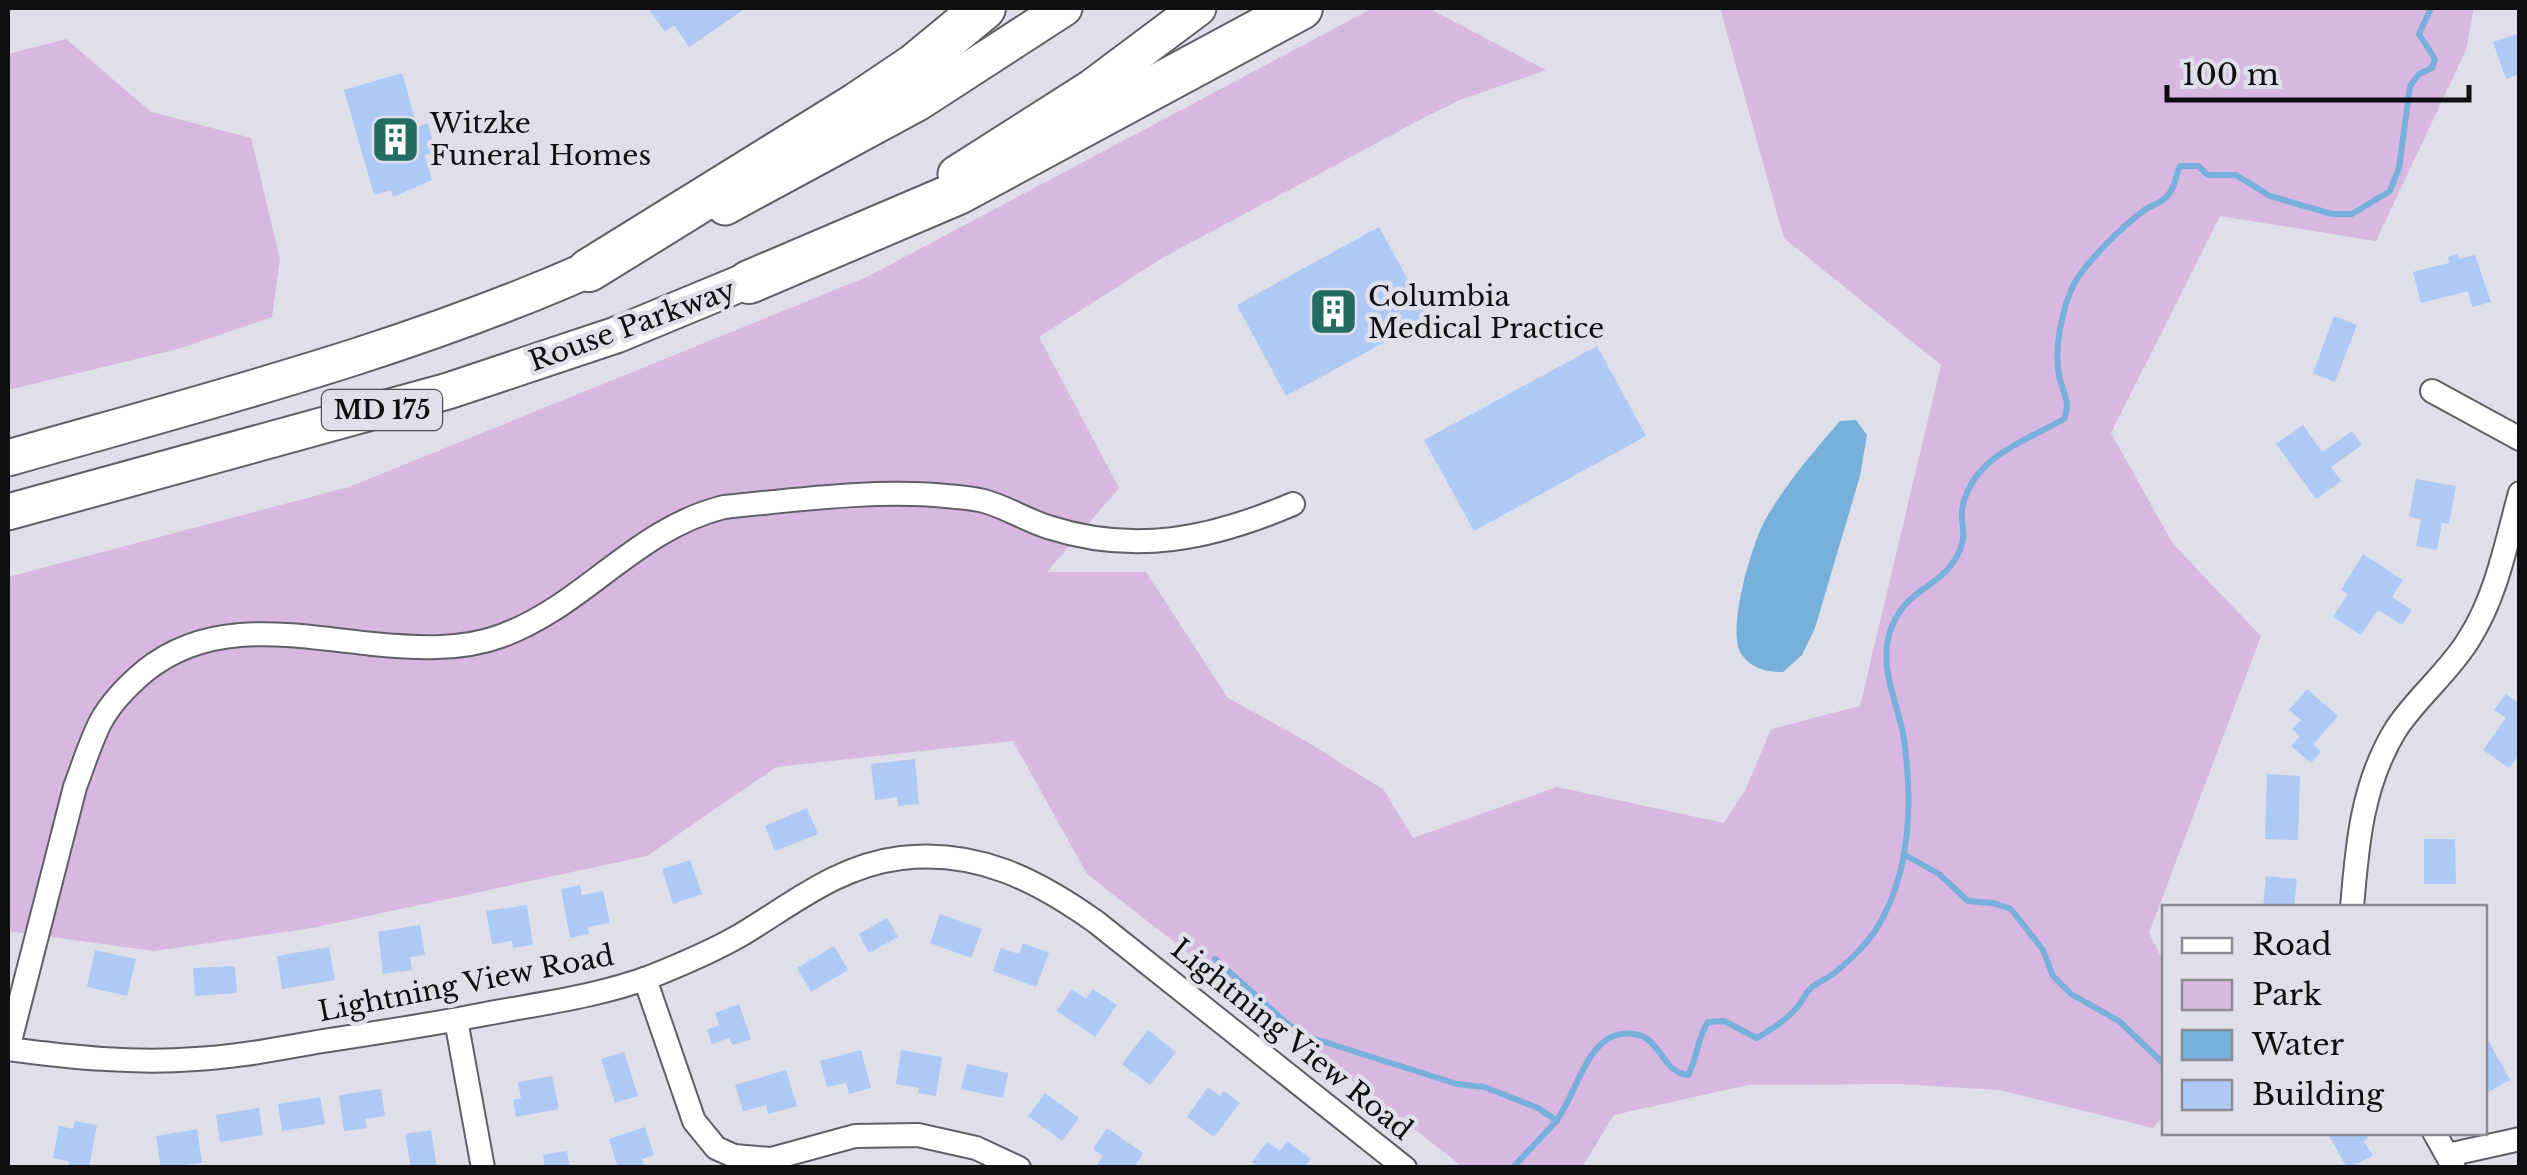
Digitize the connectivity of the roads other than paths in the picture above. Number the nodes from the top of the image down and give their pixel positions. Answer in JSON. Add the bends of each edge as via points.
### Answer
{"nodes":[{"id":1,"x":984,"y":8,"type":"edge"},
{"id":2,"x":1064,"y":8,"type":"edge"},
{"id":3,"x":1198,"y":8,"type":"edge"},
{"id":4,"x":1301,"y":8,"type":"edge"},
{"id":5,"x":589,"y":270,"type":"junction"},
{"id":6,"x":749,"y":282,"type":"junction"},
{"id":7,"x":2432,"y":391,"type":"dead end"},
{"id":8,"x":2520,"y":439,"type":"edge"},
{"id":9,"x":8,"y":458,"type":"edge"},
{"id":10,"x":2520,"y":493,"type":"edge"},
{"id":11,"x":1293,"y":504,"type":"dead end"},
{"id":12,"x":8,"y":512,"type":"edge"},
{"id":13,"x":2352,"y":905,"type":"edge"},
{"id":14,"x":644,"y":979,"type":"junction"},
{"id":15,"x":456,"y":1020,"type":"junction"},
{"id":16,"x":8,"y":1049,"type":"edge"},
{"id":17,"x":2436,"y":1135,"type":"edge"},
{"id":18,"x":2520,"y":1138,"type":"edge"},
{"id":19,"x":2451,"y":1161,"type":"edge"},
{"id":20,"x":483,"y":1168,"type":"edge"},
{"id":21,"x":1019,"y":1168,"type":"edge"},
{"id":22,"x":1405,"y":1168,"type":"edge"}],
"edges":[{"from":1,"to":5,"type":"highway","via":[[858,104]]},
{"from":2,"to":5,"type":"main road","number":"MD 175","via":[[804,166]]},
{"from":3,"to":6,"type":"main road","name":"Rouse Parkway","number":"MD 175","via":[[1091,88],[951,177]]},
{"from":4,"to":6,"type":"highway","via":[[958,193]]},
{"from":5,"to":9,"type":"main road","number":"MD 175","via":[[413,336]]},
{"from":6,"to":12,"type":"main road","name":"Rouse Parkway","number":"MD 175","via":[[448,391]]},
{"from":7,"to":8,"type":"street"},
{"from":10,"to":13,"type":"street","via":[[2496,581],[2470,639],[2397,728],[2376,769],[2364,804]]},
{"from":11,"to":16,"type":"street","via":[[1240,526],[1163,542],[1080,536],[984,501],[942,496],[724,507],[671,525],[554,608],[497,638],[402,647],[238,633],[180,649],[116,698],[89,748]]},
{"from":14,"to":15,"type":"street","name":"Lightning View Road"},
{"from":14,"to":21,"type":"street","via":[[694,1121],[716,1148],[771,1158],[855,1136],[918,1135],[976,1148]]},
{"from":14,"to":22,"type":"street","name":"Lightning View Road","via":[[697,958],[860,866],[922,857],[980,860],[1053,891],[1096,922]]},
{"from":15,"to":16,"type":"street","name":"Lightning View Road","via":[[196,1060],[86,1059]]},
{"from":15,"to":20,"type":"street"},
{"from":17,"to":19,"type":"street"},
{"from":18,"to":19,"type":"street"}]}
